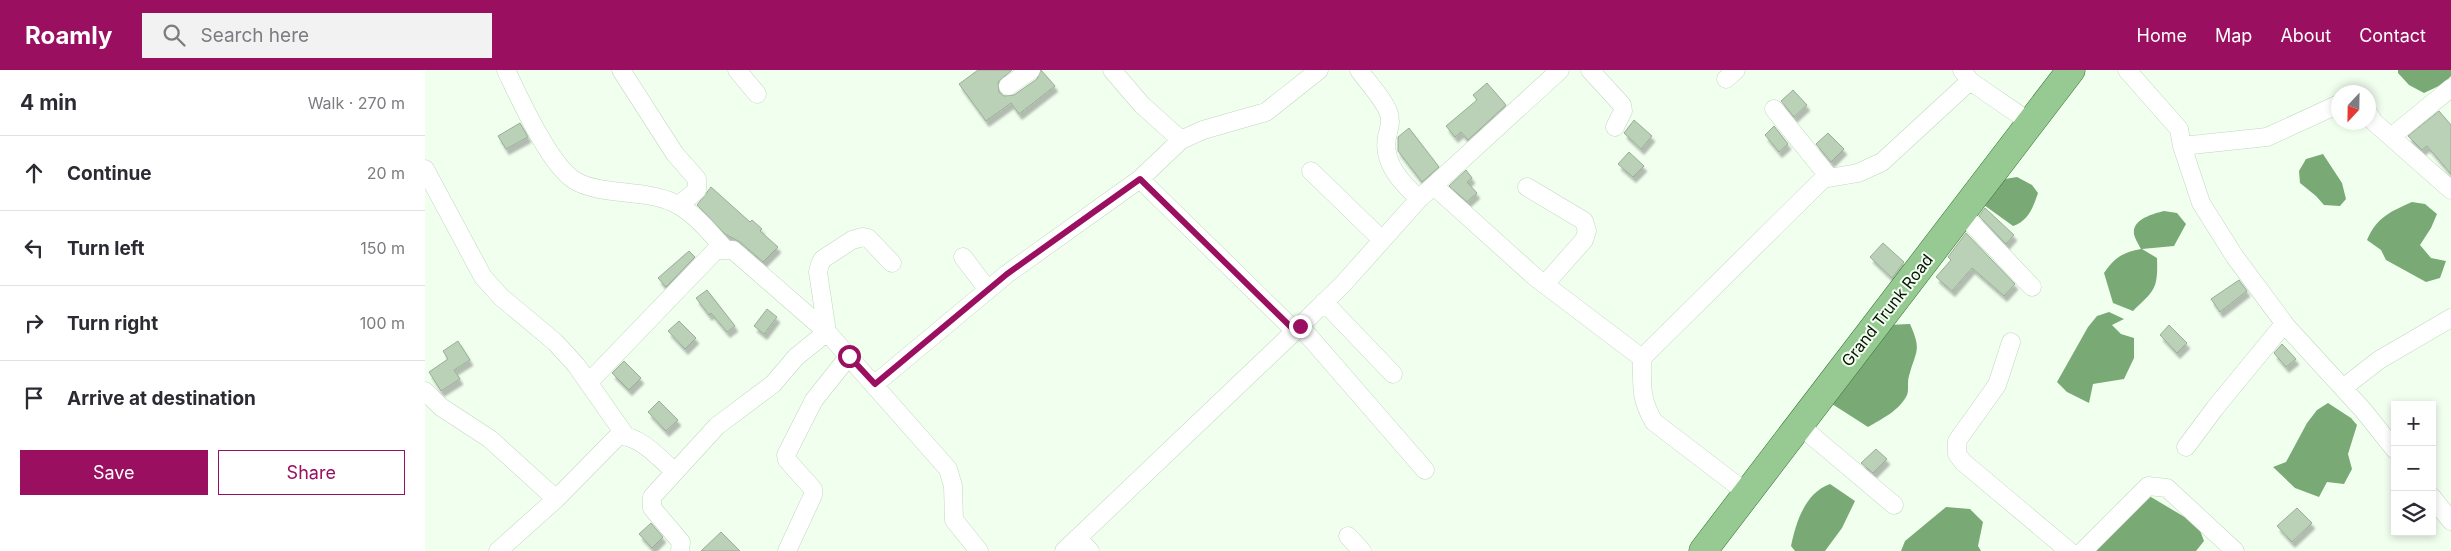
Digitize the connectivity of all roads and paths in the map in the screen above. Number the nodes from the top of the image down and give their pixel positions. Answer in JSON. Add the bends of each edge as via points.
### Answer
{"nodes":[{"id":1,"x":506,"y":70,"type":"edge"},
{"id":2,"x":621,"y":70,"type":"edge"},
{"id":3,"x":737,"y":70,"type":"edge"},
{"id":4,"x":1031,"y":70,"type":"edge"},
{"id":5,"x":1112,"y":70,"type":"edge"},
{"id":6,"x":1319,"y":70,"type":"edge"},
{"id":7,"x":1359,"y":70,"type":"edge"},
{"id":8,"x":1560,"y":70,"type":"edge"},
{"id":9,"x":1590,"y":70,"type":"edge"},
{"id":10,"x":2071,"y":70,"type":"edge"},
{"id":11,"x":2127,"y":70,"type":"edge"},
{"id":12,"x":1966,"y":76,"type":"edge"},
{"id":13,"x":1008,"y":86,"type":"dead end"},
{"id":14,"x":2451,"y":88,"type":"edge"},
{"id":15,"x":757,"y":94,"type":"dead end"},
{"id":16,"x":2331,"y":108,"type":"edge"},
{"id":17,"x":1774,"y":109,"type":"dead end"},
{"id":18,"x":2376,"y":121,"type":"edge"},
{"id":19,"x":2031,"y":123,"type":"junction"},
{"id":20,"x":1615,"y":127,"type":"dead end"},
{"id":21,"x":2391,"y":137,"type":"junction"},
{"id":22,"x":1181,"y":140,"type":"junction"},
{"id":23,"x":2182,"y":146,"type":"junction"},
{"id":24,"x":425,"y":169,"type":"edge"},
{"id":25,"x":1311,"y":171,"type":"dead end"},
{"id":26,"x":1829,"y":177,"type":"junction"},
{"id":27,"x":1140,"y":179,"type":"junction"},
{"id":28,"x":1435,"y":186,"type":"junction"},
{"id":29,"x":1527,"y":187,"type":"dead end"},
{"id":30,"x":2451,"y":190,"type":"edge"},
{"id":31,"x":1419,"y":199,"type":"junction"},
{"id":32,"x":679,"y":205,"type":"junction"},
{"id":33,"x":1962,"y":213,"type":"junction"},
{"id":34,"x":1382,"y":240,"type":"junction"},
{"id":35,"x":725,"y":249,"type":"junction"},
{"id":36,"x":963,"y":257,"type":"dead end"},
{"id":37,"x":892,"y":263,"type":"dead end"},
{"id":38,"x":1545,"y":284,"type":"junction"},
{"id":39,"x":2032,"y":287,"type":"dead end"},
{"id":40,"x":988,"y":290,"type":"junction"},
{"id":41,"x":1324,"y":302,"type":"junction"},
{"id":42,"x":2451,"y":318,"type":"edge"},
{"id":43,"x":2284,"y":324,"type":"junction"},
{"id":44,"x":1298,"y":328,"type":"junction"},
{"id":45,"x":827,"y":332,"type":"junction"},
{"id":46,"x":2011,"y":342,"type":"dead end"},
{"id":47,"x":849,"y":356,"type":"junction"},
{"id":48,"x":1643,"y":358,"type":"junction"},
{"id":49,"x":1393,"y":374,"type":"dead end"},
{"id":50,"x":589,"y":382,"type":"junction"},
{"id":51,"x":875,"y":384,"type":"junction"},
{"id":52,"x":2343,"y":388,"type":"junction"},
{"id":53,"x":425,"y":391,"type":"edge"},
{"id":54,"x":1798,"y":424,"type":"junction"},
{"id":55,"x":625,"y":435,"type":"junction"},
{"id":56,"x":2392,"y":446,"type":"edge"},
{"id":57,"x":2186,"y":447,"type":"dead end"},
{"id":58,"x":1425,"y":470,"type":"dead end"},
{"id":59,"x":675,"y":472,"type":"junction"},
{"id":60,"x":1747,"y":493,"type":"junction"},
{"id":61,"x":556,"y":499,"type":"junction"},
{"id":62,"x":2436,"y":502,"type":"edge"},
{"id":63,"x":1894,"y":504,"type":"dead end"},
{"id":64,"x":2451,"y":521,"type":"edge"},
{"id":65,"x":1348,"y":536,"type":"dead end"},
{"id":66,"x":1077,"y":538,"type":"junction"},
{"id":67,"x":1709,"y":549,"type":"edge"},
{"id":68,"x":498,"y":551,"type":"edge"},
{"id":69,"x":680,"y":551,"type":"edge"},
{"id":70,"x":787,"y":551,"type":"edge"},
{"id":71,"x":979,"y":551,"type":"edge"},
{"id":72,"x":1064,"y":551,"type":"edge"},
{"id":73,"x":1090,"y":551,"type":"edge"},
{"id":74,"x":1361,"y":551,"type":"edge"},
{"id":75,"x":2069,"y":551,"type":"edge"},
{"id":76,"x":2083,"y":551,"type":"edge"},
{"id":77,"x":2235,"y":551,"type":"edge"}],
"edges":[{"from":1,"to":32,"type":"street","via":[[531,121],[566,174],[585,185],[663,199]]},
{"from":2,"to":32,"type":"street","via":[[675,154],[697,179],[697,190]]},
{"from":3,"to":15,"type":"street"},
{"from":4,"to":13,"type":"street"},
{"from":5,"to":22,"type":"street","via":[[1142,105]]},
{"from":6,"to":22,"type":"street","via":[[1266,112],[1203,130]]},
{"from":7,"to":31,"type":"street","via":[[1388,111],[1391,124],[1386,138],[1387,153],[1393,168]]},
{"from":8,"to":28,"type":"street"},
{"from":9,"to":20,"type":"street","via":[[1621,105],[1623,111]]},
{"from":10,"to":19,"type":"main road","name":"Grand Trunk Road"},
{"from":11,"to":23,"type":"street","via":[[2179,130]]},
{"from":12,"to":19,"type":"street"},
{"from":12,"to":26,"type":"street","via":[[1882,162],[1858,173]]},
{"from":14,"to":21,"type":"street"},
{"from":16,"to":23,"type":"street","via":[[2267,137]]},
{"from":17,"to":26,"type":"street"},
{"from":18,"to":21,"type":"street"},
{"from":19,"to":33,"type":"main road","name":"Grand Trunk Road"},
{"from":21,"to":30,"type":"street"},
{"from":22,"to":27,"type":"street"},
{"from":23,"to":43,"type":"street","via":[[2201,203],[2235,257]]},
{"from":24,"to":50,"type":"street","via":[[483,277],[501,297],[555,342]]},
{"from":25,"to":34,"type":"street"},
{"from":26,"to":48,"type":"street","via":[[1812,189]]},
{"from":27,"to":40,"type":"street"},
{"from":27,"to":44,"type":"street"},
{"from":28,"to":31,"type":"street"},
{"from":28,"to":38,"type":"street"},
{"from":29,"to":38,"type":"street","via":[[1579,217],[1587,230],[1584,240]]},
{"from":31,"to":34,"type":"street"},
{"from":32,"to":35,"type":"street"},
{"from":33,"to":39,"type":"street"},
{"from":33,"to":54,"type":"main road","name":"Grand Trunk Road"},
{"from":34,"to":41,"type":"street"},
{"from":35,"to":45,"type":"street","via":[[733,250]]},
{"from":35,"to":50,"type":"street","via":[[716,250]]},
{"from":36,"to":40,"type":"street"},
{"from":37,"to":45,"type":"street","via":[[868,238],[863,237],[852,240],[823,259],[818,272]]},
{"from":38,"to":48,"type":"street"},
{"from":40,"to":51,"type":"street"},
{"from":41,"to":44,"type":"street"},
{"from":41,"to":49,"type":"street"},
{"from":42,"to":52,"type":"street","via":[[2379,360]]},
{"from":43,"to":52,"type":"street"},
{"from":43,"to":57,"type":"street"},
{"from":44,"to":58,"type":"street"},
{"from":44,"to":66,"type":"street"},
{"from":45,"to":47,"type":"street"},
{"from":45,"to":59,"type":"street","via":[[796,357],[773,384],[717,426]]},
{"from":46,"to":75,"type":"street","via":[[1997,385],[1957,441],[1957,454]]},
{"from":47,"to":51,"type":"street"},
{"from":47,"to":70,"type":"street","via":[[814,400],[786,454],[787,460],[813,488],[813,495]]},
{"from":48,"to":60,"type":"street","via":[[1642,393],[1645,408],[1654,422]]},
{"from":50,"to":55,"type":"street"},
{"from":51,"to":71,"type":"street","via":[[948,469],[953,486],[954,520]]},
{"from":52,"to":56,"type":"street"},
{"from":53,"to":61,"type":"street","via":[[441,407],[490,439]]},
{"from":54,"to":60,"type":"main road","name":"Grand Trunk Road"},
{"from":54,"to":63,"type":"street"},
{"from":55,"to":59,"type":"street","via":[[635,439]]},
{"from":55,"to":61,"type":"street","via":[[618,436]]},
{"from":59,"to":69,"type":"street","via":[[651,502],[655,514],[681,542]]},
{"from":60,"to":67,"type":"main road","name":"Grand Trunk Road"},
{"from":61,"to":68,"type":"street"},
{"from":62,"to":64,"type":"street"},
{"from":65,"to":74,"type":"street"},
{"from":66,"to":72,"type":"street"},
{"from":66,"to":73,"type":"street"},
{"from":76,"to":77,"type":"street","via":[[2148,486],[2167,488]]}]}
